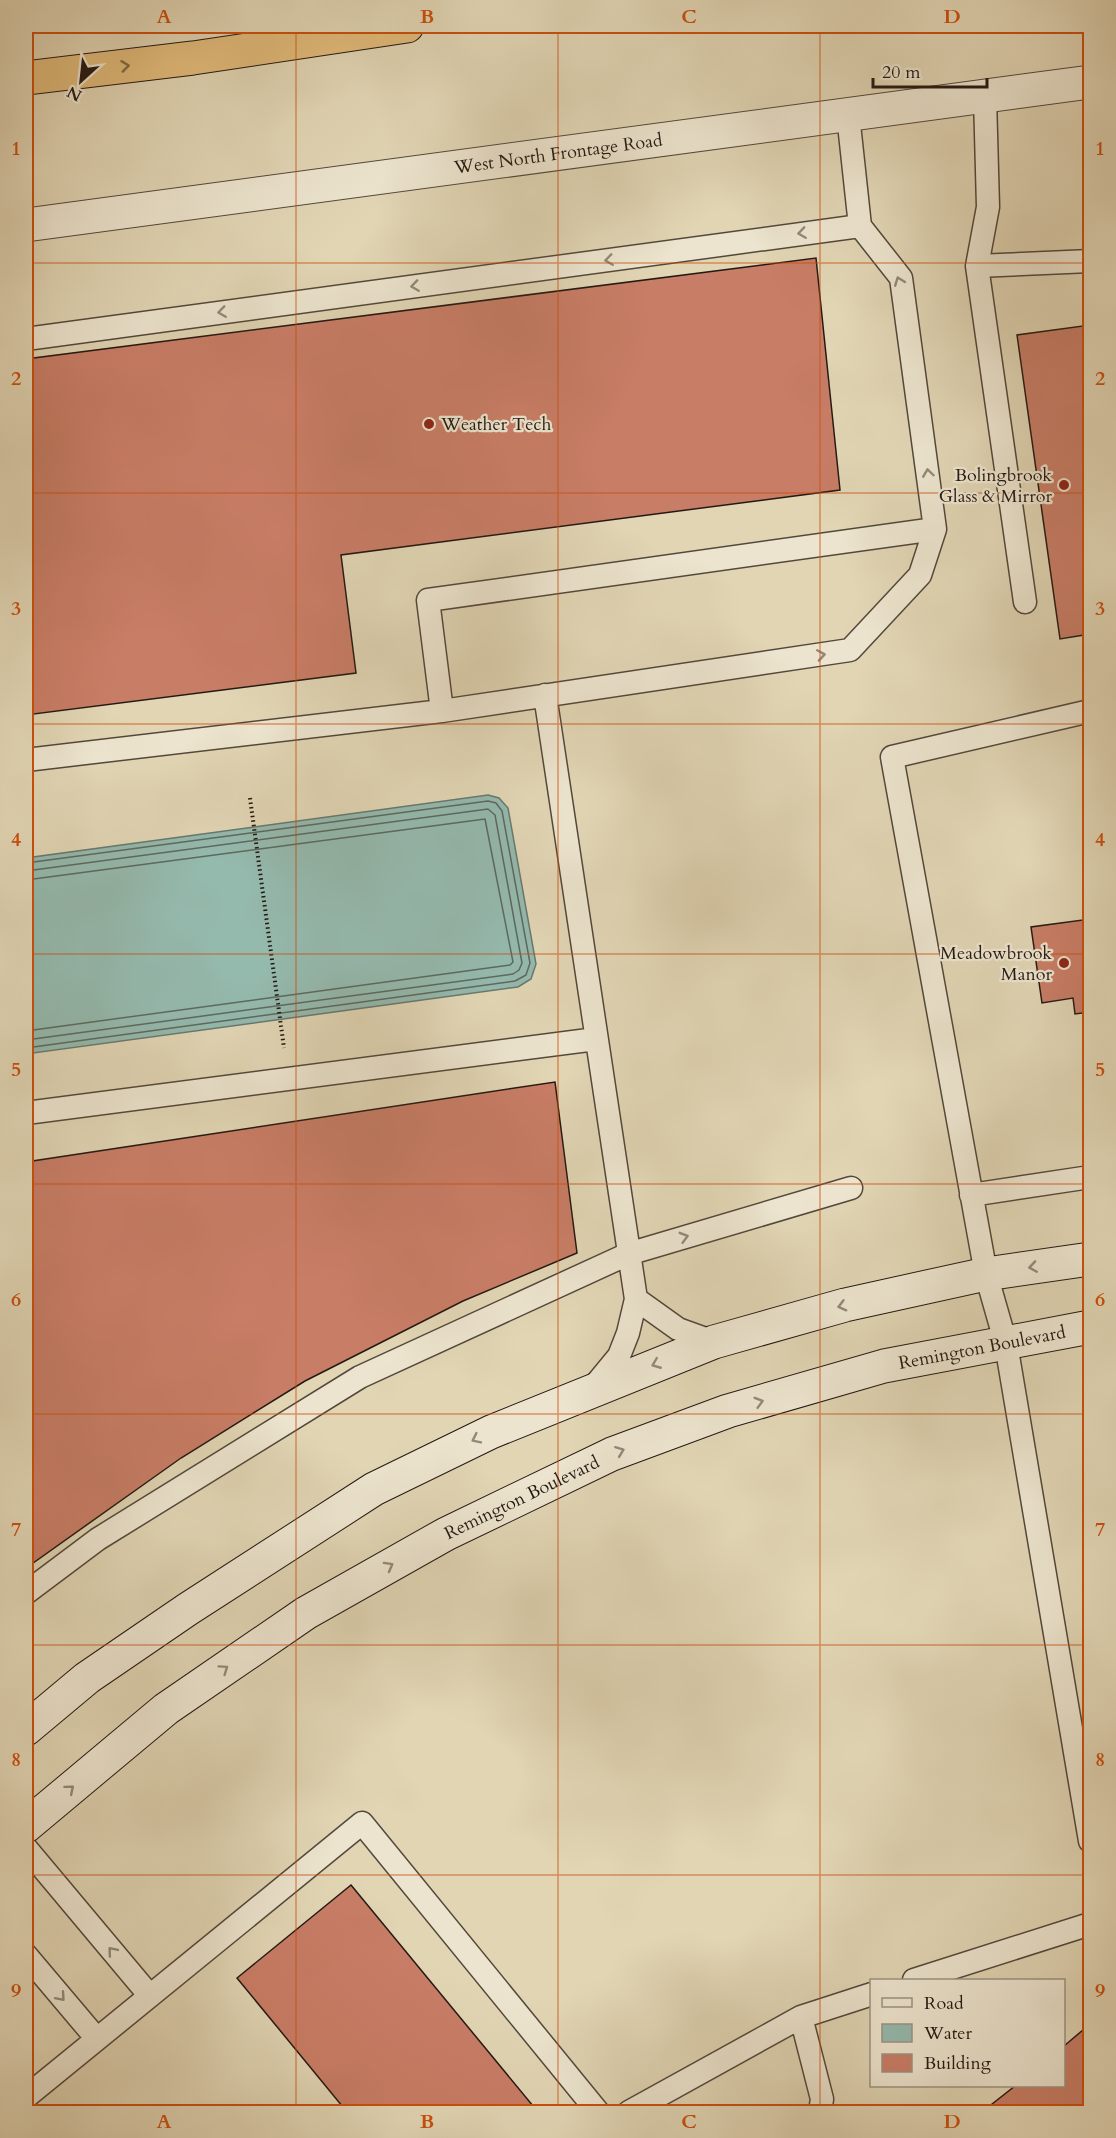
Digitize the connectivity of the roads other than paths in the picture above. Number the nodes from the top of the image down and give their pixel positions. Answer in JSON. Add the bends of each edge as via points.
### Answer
{"nodes":[{"id":1,"x":407,"y":26,"type":"edge"},
{"id":2,"x":26,"y":78,"type":"edge"},
{"id":3,"x":1090,"y":82,"type":"edge"},
{"id":4,"x":985,"y":97,"type":"junction"},
{"id":5,"x":848,"y":115,"type":"junction"},
{"id":6,"x":26,"y":225,"type":"edge"},
{"id":7,"x":860,"y":226,"type":"junction"},
{"id":8,"x":1090,"y":261,"type":"edge"},
{"id":9,"x":977,"y":266,"type":"junction"},
{"id":10,"x":26,"y":339,"type":"edge"},
{"id":11,"x":935,"y":529,"type":"junction"},
{"id":12,"x":1025,"y":602,"type":"dead end"},
{"id":13,"x":545,"y":695,"type":"junction"},
{"id":14,"x":442,"y":711,"type":"junction"},
{"id":15,"x":1090,"y":711,"type":"edge"},
{"id":16,"x":26,"y":760,"type":"edge"},
{"id":17,"x":596,"y":1039,"type":"junction"},
{"id":18,"x":26,"y":1113,"type":"edge"},
{"id":19,"x":1090,"y":1177,"type":"edge"},
{"id":20,"x":851,"y":1188,"type":"dead end"},
{"id":21,"x":971,"y":1195,"type":"junction"},
{"id":22,"x":628,"y":1254,"type":"junction"},
{"id":23,"x":1090,"y":1259,"type":"edge"},
{"id":24,"x":986,"y":1274,"type":"junction"},
{"id":25,"x":636,"y":1299,"type":"junction"},
{"id":26,"x":1090,"y":1327,"type":"edge"},
{"id":27,"x":714,"y":1342,"type":"junction"},
{"id":28,"x":1006,"y":1344,"type":"junction"},
{"id":29,"x":590,"y":1391,"type":"junction"},
{"id":30,"x":26,"y":1593,"type":"edge"},
{"id":31,"x":26,"y":1729,"type":"edge"},
{"id":32,"x":26,"y":1827,"type":"edge"},
{"id":33,"x":1090,"y":1841,"type":"edge"},
{"id":34,"x":26,"y":1848,"type":"edge"},
{"id":35,"x":1090,"y":1924,"type":"edge"},
{"id":36,"x":26,"y":1955,"type":"edge"},
{"id":37,"x":917,"y":1979,"type":"edge"},
{"id":38,"x":870,"y":1995,"type":"edge"},
{"id":39,"x":150,"y":1996,"type":"junction"},
{"id":40,"x":801,"y":2017,"type":"junction"},
{"id":41,"x":97,"y":2039,"type":"junction"},
{"id":42,"x":26,"y":2097,"type":"edge"},
{"id":43,"x":598,"y":2112,"type":"edge"},
{"id":44,"x":629,"y":2112,"type":"edge"},
{"id":45,"x":820,"y":2112,"type":"edge"}],
"edges":[{"from":2,"to":1,"type":"highway","one_way":true},
{"from":3,"to":4,"type":"street","name":"West North Frontage Road"},
{"from":4,"to":5,"type":"street","name":"West North Frontage Road"},
{"from":4,"to":9,"type":"lane","via":[[988,207]]},
{"from":5,"to":6,"type":"street","name":"West North Frontage Road"},
{"from":5,"to":7,"type":"lane"},
{"from":7,"to":10,"type":"lane","one_way":true},
{"from":11,"to":7,"type":"lane","one_way":true,"via":[[901,278]]},
{"from":8,"to":9,"type":"lane"},
{"from":9,"to":12,"type":"lane"},
{"from":13,"to":11,"type":"lane","one_way":true,"via":[[850,650],[920,575]]},
{"from":11,"to":14,"type":"lane","via":[[428,600]]},
{"from":13,"to":14,"type":"lane"},
{"from":13,"to":17,"type":"lane"},
{"from":14,"to":16,"type":"lane"},
{"from":15,"to":21,"type":"lane","via":[[892,757]]},
{"from":17,"to":18,"type":"lane"},
{"from":17,"to":22,"type":"lane"},
{"from":19,"to":21,"type":"lane"},
{"from":22,"to":20,"type":"lane","one_way":true},
{"from":21,"to":24,"type":"lane"},
{"from":22,"to":25,"type":"lane"},
{"from":22,"to":30,"type":"lane","via":[[360,1377],[98,1539]]},
{"from":23,"to":24,"type":"street","one_way":true},
{"from":24,"to":27,"type":"street","one_way":true,"via":[[845,1305]]},
{"from":24,"to":28,"type":"lane"},
{"from":25,"to":27,"type":"lane","via":[[678,1329]]},
{"from":25,"to":29,"type":"lane","via":[[619,1356]]},
{"from":26,"to":28,"type":"street","name":"Remington Boulevard"},
{"from":27,"to":29,"type":"street","one_way":true},
{"from":32,"to":28,"type":"street","name":"Remington Boulevard","one_way":true,"via":[[166,1709],[306,1612],[446,1534],[612,1454],[728,1411],[884,1366]]},
{"from":28,"to":33,"type":"lane"},
{"from":29,"to":31,"type":"street","one_way":true,"via":[[490,1432],[374,1490],[87,1678]]},
{"from":39,"to":34,"type":"lane","one_way":true},
{"from":35,"to":37,"type":"lane"},
{"from":36,"to":41,"type":"lane","one_way":true},
{"from":38,"to":40,"type":"lane"},
{"from":39,"to":41,"type":"lane"},
{"from":39,"to":43,"type":"lane","via":[[362,1823]]},
{"from":40,"to":44,"type":"lane"},
{"from":40,"to":45,"type":"lane","via":[[822,2099]]},
{"from":41,"to":42,"type":"lane"}]}
